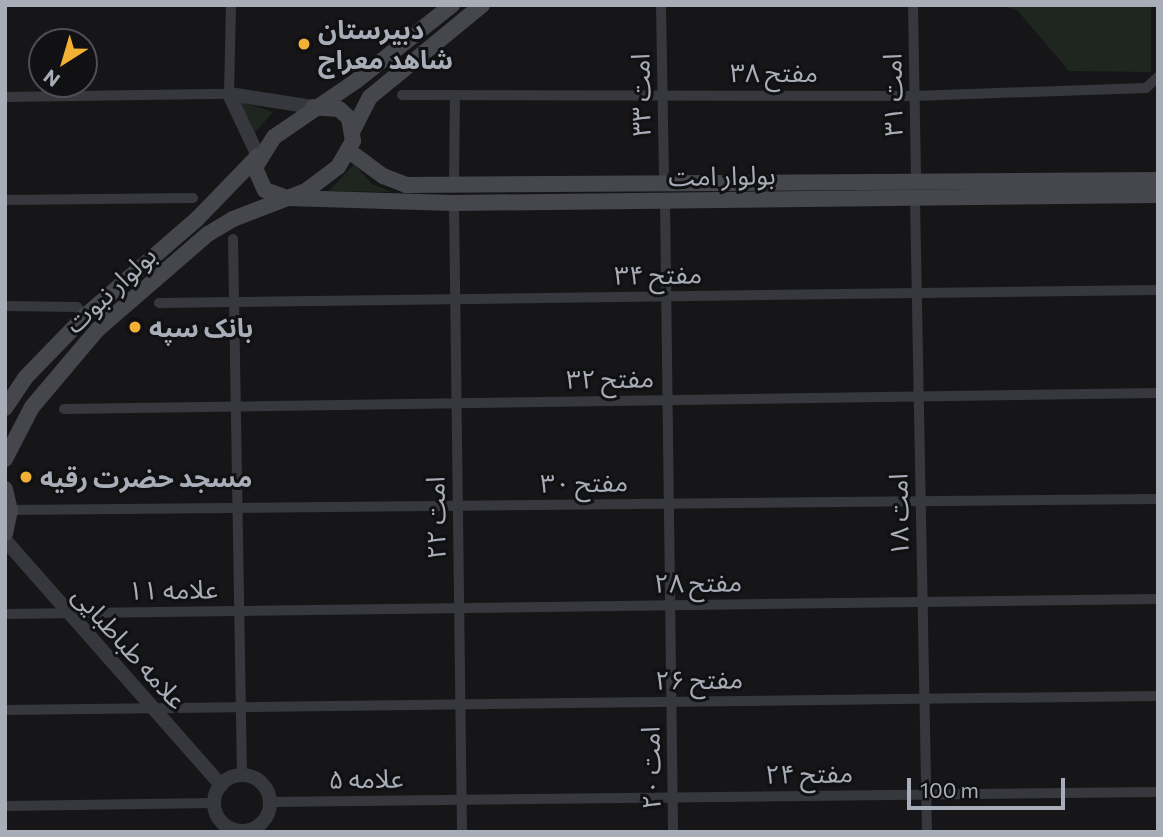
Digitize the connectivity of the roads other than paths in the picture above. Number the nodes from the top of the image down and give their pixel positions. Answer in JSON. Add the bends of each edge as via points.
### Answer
{"nodes":[{"id":1,"x":231,"y":5,"type":"edge"},
{"id":2,"x":452,"y":5,"type":"edge"},
{"id":3,"x":482,"y":5,"type":"edge"},
{"id":4,"x":661,"y":5,"type":"edge"},
{"id":5,"x":913,"y":5,"type":"edge"},
{"id":6,"x":1158,"y":77,"type":"edge"},
{"id":7,"x":229,"y":94,"type":"junction"},
{"id":8,"x":663,"y":94,"type":"junction"},
{"id":9,"x":454,"y":95,"type":"junction"},
{"id":10,"x":402,"y":96,"type":"dead end"},
{"id":11,"x":914,"y":96,"type":"junction"},
{"id":12,"x":5,"y":97,"type":"edge"},
{"id":13,"x":313,"y":107,"type":"junction"},
{"id":14,"x":354,"y":130,"type":"junction"},
{"id":15,"x":349,"y":151,"type":"junction"},
{"id":16,"x":258,"y":156,"type":"junction"},
{"id":17,"x":1158,"y":166,"type":"edge"},
{"id":18,"x":1141,"y":180,"type":"junction"},
{"id":19,"x":1158,"y":180,"type":"edge"},
{"id":20,"x":915,"y":191,"type":"junction"},
{"id":21,"x":665,"y":193,"type":"junction"},
{"id":22,"x":454,"y":194,"type":"junction"},
{"id":23,"x":1158,"y":195,"type":"edge"},
{"id":24,"x":192,"y":198,"type":"dead end"},
{"id":25,"x":287,"y":198,"type":"junction"},
{"id":26,"x":5,"y":200,"type":"edge"},
{"id":27,"x":233,"y":239,"type":"dead end"},
{"id":28,"x":1158,"y":290,"type":"edge"},
{"id":29,"x":917,"y":293,"type":"junction"},
{"id":30,"x":666,"y":296,"type":"junction"},
{"id":31,"x":455,"y":299,"type":"junction"},
{"id":32,"x":234,"y":302,"type":"junction"},
{"id":33,"x":159,"y":303,"type":"dead end"},
{"id":34,"x":5,"y":306,"type":"edge"},
{"id":35,"x":85,"y":316,"type":"junction"},
{"id":36,"x":1158,"y":393,"type":"edge"},
{"id":37,"x":919,"y":396,"type":"junction"},
{"id":38,"x":8,"y":398,"type":"edge"},
{"id":39,"x":668,"y":400,"type":"junction"},
{"id":40,"x":456,"y":403,"type":"junction"},
{"id":41,"x":236,"y":406,"type":"junction"},
{"id":42,"x":64,"y":409,"type":"dead end"},
{"id":43,"x":5,"y":459,"type":"edge"},
{"id":44,"x":5,"y":489,"type":"edge"},
{"id":45,"x":1158,"y":499,"type":"edge"},
{"id":46,"x":921,"y":502,"type":"junction"},
{"id":47,"x":669,"y":504,"type":"junction"},
{"id":48,"x":458,"y":506,"type":"junction"},
{"id":49,"x":238,"y":508,"type":"junction"},
{"id":50,"x":10,"y":510,"type":"junction"},
{"id":51,"x":5,"y":534,"type":"edge"},
{"id":52,"x":5,"y":540,"type":"edge"},
{"id":53,"x":1158,"y":599,"type":"edge"},
{"id":54,"x":923,"y":602,"type":"junction"},
{"id":55,"x":670,"y":605,"type":"junction"},
{"id":56,"x":459,"y":608,"type":"junction"},
{"id":57,"x":239,"y":611,"type":"junction"},
{"id":58,"x":65,"y":613,"type":"junction"},
{"id":59,"x":5,"y":614,"type":"edge"},
{"id":60,"x":1158,"y":696,"type":"edge"},
{"id":61,"x":925,"y":699,"type":"junction"},
{"id":62,"x":671,"y":702,"type":"junction"},
{"id":63,"x":460,"y":704,"type":"junction"},
{"id":64,"x":241,"y":706,"type":"junction"},
{"id":65,"x":150,"y":707,"type":"junction"},
{"id":66,"x":5,"y":710,"type":"edge"},
{"id":67,"x":242,"y":775,"type":"junction"},
{"id":68,"x":221,"y":785,"type":"junction"},
{"id":69,"x":1158,"y":792,"type":"edge"},
{"id":70,"x":926,"y":794,"type":"junction"},
{"id":71,"x":673,"y":797,"type":"junction"},
{"id":72,"x":462,"y":800,"type":"junction"},
{"id":73,"x":270,"y":802,"type":"junction"},
{"id":74,"x":214,"y":803,"type":"junction"},
{"id":75,"x":5,"y":806,"type":"edge"},
{"id":76,"x":250,"y":831,"type":"edge"},
{"id":77,"x":462,"y":832,"type":"edge"},
{"id":78,"x":673,"y":832,"type":"edge"},
{"id":79,"x":927,"y":832,"type":"edge"}],
"edges":[{"from":1,"to":7,"type":"street"},
{"from":2,"to":13,"type":"main road","via":[[356,81]]},
{"from":3,"to":14,"type":"main road","via":[[370,97]]},
{"from":4,"to":8,"type":"street","name":"امت ۳۳"},
{"from":5,"to":11,"type":"street","name":"امت ۳۱"},
{"from":6,"to":11,"type":"street","name":"مفتح ۳۸","via":[[1146,88]]},
{"from":7,"to":12,"type":"street"},
{"from":7,"to":13,"type":"street"},
{"from":7,"to":16,"type":"street"},
{"from":8,"to":9,"type":"street","name":"مفتح ۳۸"},
{"from":8,"to":11,"type":"street","name":"مفتح ۳۸"},
{"from":8,"to":21,"type":"street","name":"امت ۳۳"},
{"from":9,"to":10,"type":"street","name":"مفتح ۳۸"},
{"from":9,"to":22,"type":"street","name":"امت ۲۲"},
{"from":11,"to":20,"type":"street","name":"امت ۳۱"},
{"from":13,"to":14,"type":"main road","via":[[339,109]]},
{"from":13,"to":16,"type":"main road","via":[[283,128]]},
{"from":14,"to":15,"type":"main road"},
{"from":15,"to":22,"type":"main road","name":"بولوار امت","via":[[383,176]]},
{"from":15,"to":25,"type":"main road","via":[[323,181]]},
{"from":16,"to":25,"type":"main road","via":[[256,168],[265,190]]},
{"from":16,"to":35,"type":"main road","name":"بولوار نبوت","via":[[197,219]]},
{"from":17,"to":18,"type":"main road"},
{"from":18,"to":19,"type":"main road","name":"بولوار امت"},
{"from":18,"to":20,"type":"main road","name":"بولوار امت"},
{"from":20,"to":21,"type":"main road","name":"بولوار امت"},
{"from":20,"to":23,"type":"main road","name":"بولوار امت"},
{"from":20,"to":29,"type":"street","name":"امت ۱۸"},
{"from":21,"to":22,"type":"main road","name":"بولوار امت"},
{"from":21,"to":30,"type":"street","name":"امت ۲۰"},
{"from":22,"to":25,"type":"main road","name":"بولوار امت"},
{"from":22,"to":31,"type":"street","name":"امت ۲۲"},
{"from":24,"to":26,"type":"street"},
{"from":25,"to":43,"type":"main road","name":"بولوار نبوت","via":[[208,234],[97,330],[32,407]]},
{"from":27,"to":32,"type":"street"},
{"from":28,"to":29,"type":"street","name":"مفتح ۳۴"},
{"from":29,"to":30,"type":"street","name":"مفتح ۳۴"},
{"from":29,"to":37,"type":"street","name":"امت ۱۸"},
{"from":30,"to":31,"type":"street","name":"مفتح ۳۴"},
{"from":30,"to":39,"type":"street","name":"امت ۲۰"},
{"from":31,"to":32,"type":"street","name":"مفتح ۳۴"},
{"from":31,"to":40,"type":"street","name":"امت ۲۲"},
{"from":32,"to":33,"type":"street","name":"مفتح ۳۴"},
{"from":32,"to":41,"type":"street"},
{"from":34,"to":35,"type":"street","via":[[77,307]]},
{"from":35,"to":38,"type":"main road","name":"بولوار نبوت"},
{"from":36,"to":37,"type":"street","name":"مفتح ۳۲"},
{"from":37,"to":39,"type":"street","name":"مفتح ۳۲"},
{"from":37,"to":46,"type":"street","name":"امت ۱۸"},
{"from":39,"to":40,"type":"street","name":"مفتح ۳۲"},
{"from":39,"to":47,"type":"street","name":"امت ۲۰"},
{"from":40,"to":41,"type":"street","name":"مفتح ۳۲"},
{"from":40,"to":48,"type":"street","name":"امت ۲۲"},
{"from":41,"to":42,"type":"street","name":"مفتح ۳۲"},
{"from":41,"to":49,"type":"street"},
{"from":44,"to":50,"type":"main road"},
{"from":45,"to":46,"type":"street","name":"مفتح ۳۰"},
{"from":46,"to":47,"type":"street","name":"مفتح ۳۰"},
{"from":46,"to":54,"type":"street","name":"امت ۱۸"},
{"from":47,"to":48,"type":"street","name":"مفتح ۳۰"},
{"from":47,"to":55,"type":"street","name":"امت ۲۰"},
{"from":48,"to":49,"type":"street","name":"مفتح ۳۰"},
{"from":48,"to":56,"type":"street","name":"امت ۲۲"},
{"from":49,"to":50,"type":"street","name":"مفتح ۳۰"},
{"from":49,"to":57,"type":"street"},
{"from":50,"to":51,"type":"main road"},
{"from":52,"to":58,"type":"street","name":"علامه طباطبایی"},
{"from":53,"to":54,"type":"street","name":"مفتح ۲۸"},
{"from":54,"to":55,"type":"street","name":"مفتح ۲۸"},
{"from":54,"to":61,"type":"street","name":"امت ۱۸"},
{"from":55,"to":56,"type":"street","name":"مفتح ۲۸"},
{"from":55,"to":62,"type":"street","name":"امت ۲۰"},
{"from":56,"to":57,"type":"street","name":"مفتح ۲۸"},
{"from":56,"to":63,"type":"street","name":"امت ۲۲"},
{"from":57,"to":58,"type":"street","name":"علامه ۱۱"},
{"from":57,"to":64,"type":"street"},
{"from":58,"to":59,"type":"street","name":"علامه ۱۱"},
{"from":58,"to":65,"type":"street","name":"علامه طباطبایی"},
{"from":60,"to":61,"type":"street","name":"مفتح ۲۶"},
{"from":61,"to":62,"type":"street","name":"مفتح ۲۶"},
{"from":61,"to":70,"type":"street","name":"امت ۱۸"},
{"from":62,"to":63,"type":"street","name":"مفتح ۲۶"},
{"from":62,"to":71,"type":"street","name":"امت ۲۰"},
{"from":63,"to":64,"type":"street","name":"مفتح ۲۶"},
{"from":63,"to":72,"type":"street","name":"امت ۲۲"},
{"from":64,"to":65,"type":"street","name":"مفتح ۲۶"},
{"from":64,"to":67,"type":"street"},
{"from":65,"to":66,"type":"street","name":"مفتح ۲۶"},
{"from":65,"to":68,"type":"street","name":"علامه طباطبایی"},
{"from":67,"to":68,"type":"street"},
{"from":67,"to":73,"type":"street","via":[[260,782]]},
{"from":68,"to":74,"type":"street"},
{"from":69,"to":70,"type":"street","name":"مفتح ۲۴"},
{"from":70,"to":71,"type":"street","name":"مفتح ۲۴"},
{"from":70,"to":79,"type":"street","name":"امت ۱۸"},
{"from":71,"to":72,"type":"street","name":"مفتح ۲۴"},
{"from":71,"to":78,"type":"street","name":"امت ۲۰"},
{"from":72,"to":73,"type":"street","name":"علامه ۵"},
{"from":72,"to":77,"type":"street","name":"امت ۲۲"},
{"from":73,"to":76,"type":"street","via":[[269,812]]},
{"from":74,"to":75,"type":"street"},
{"from":74,"to":76,"type":"street","via":[[223,825]]}]}
